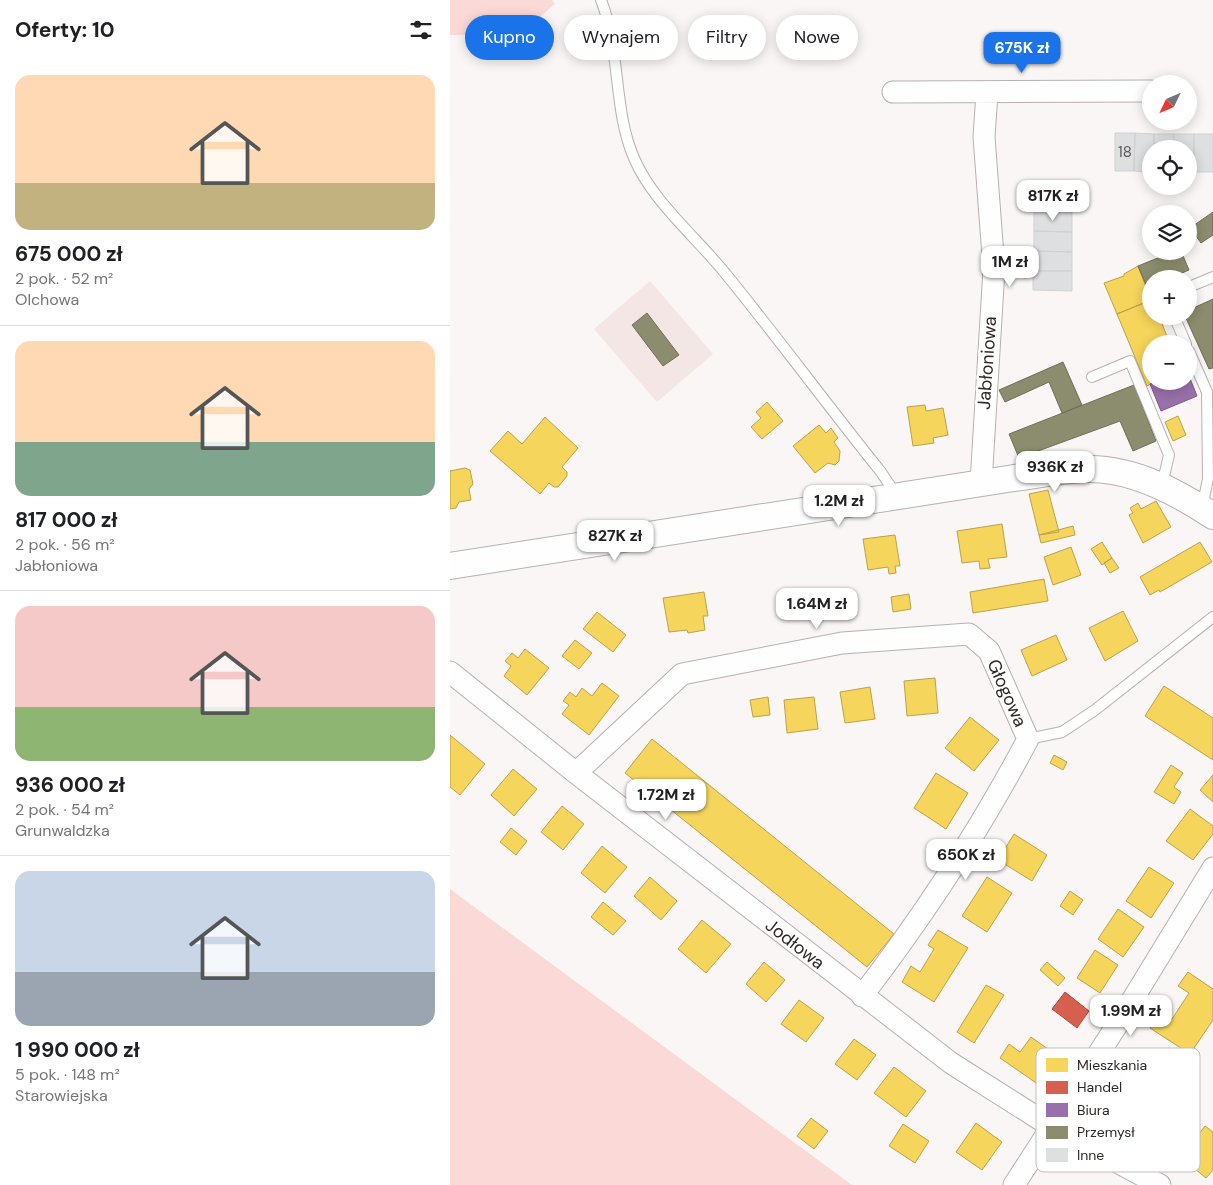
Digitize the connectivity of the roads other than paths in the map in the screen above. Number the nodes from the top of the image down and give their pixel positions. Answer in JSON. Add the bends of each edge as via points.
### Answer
{"nodes":[{"id":1,"x":601,"y":0,"type":"edge"},
{"id":2,"x":1142,"y":91,"type":"edge"},
{"id":3,"x":893,"y":92,"type":"dead end"},
{"id":4,"x":986,"y":93,"type":"junction"},
{"id":5,"x":1213,"y":277,"type":"edge"},
{"id":6,"x":1197,"y":284,"type":"edge"},
{"id":7,"x":1197,"y":370,"type":"edge"},
{"id":8,"x":1092,"y":377,"type":"dead end"},
{"id":9,"x":981,"y":483,"type":"junction"},
{"id":10,"x":1162,"y":486,"type":"junction"},
{"id":11,"x":897,"y":496,"type":"junction"},
{"id":12,"x":1207,"y":512,"type":"edge"},
{"id":13,"x":450,"y":566,"type":"edge"},
{"id":14,"x":1213,"y":617,"type":"edge"},
{"id":15,"x":450,"y":672,"type":"edge"},
{"id":16,"x":1028,"y":739,"type":"junction"},
{"id":17,"x":576,"y":773,"type":"junction"},
{"id":18,"x":1213,"y":868,"type":"edge"},
{"id":19,"x":862,"y":996,"type":"junction"},
{"id":20,"x":1102,"y":1048,"type":"edge"},
{"id":21,"x":1036,"y":1117,"type":"edge"},
{"id":22,"x":1036,"y":1151,"type":"edge"},
{"id":23,"x":1136,"y":1172,"type":"edge"},
{"id":24,"x":1014,"y":1185,"type":"edge"},
{"id":25,"x":1160,"y":1185,"type":"edge"}],
"edges":[{"from":1,"to":11,"type":"lane","via":[[614,44],[624,129],[642,176],[725,273]]},
{"from":2,"to":4,"type":"street"},
{"from":3,"to":4,"type":"street"},
{"from":4,"to":9,"type":"street","name":"Jabłoniowa","via":[[984,138],[994,269]]},
{"from":5,"to":6,"type":"lane"},
{"from":7,"to":12,"type":"lane","via":[[1206,392]]},
{"from":8,"to":10,"type":"lane","via":[[1130,361],[1169,455]]},
{"from":9,"to":10,"type":"street","via":[[1090,469],[1110,470]]},
{"from":9,"to":11,"type":"street"},
{"from":10,"to":12,"type":"street"},
{"from":11,"to":13,"type":"street"},
{"from":14,"to":16,"type":"lane","via":[[1062,732]]},
{"from":15,"to":17,"type":"street","name":"Jodłowa"},
{"from":16,"to":17,"type":"street","name":"Głogowa","via":[[988,651],[969,634],[842,643],[682,674]]},
{"from":16,"to":19,"type":"street","name":"Głogowa","via":[[981,825],[900,946]]},
{"from":17,"to":19,"type":"street","name":"Jodłowa"},
{"from":18,"to":20,"type":"street"},
{"from":19,"to":21,"type":"street","name":"Jodłowa","via":[[951,1063]]},
{"from":22,"to":24,"type":"street"},
{"from":23,"to":25,"type":"street","name":"Jodłowa"}]}
